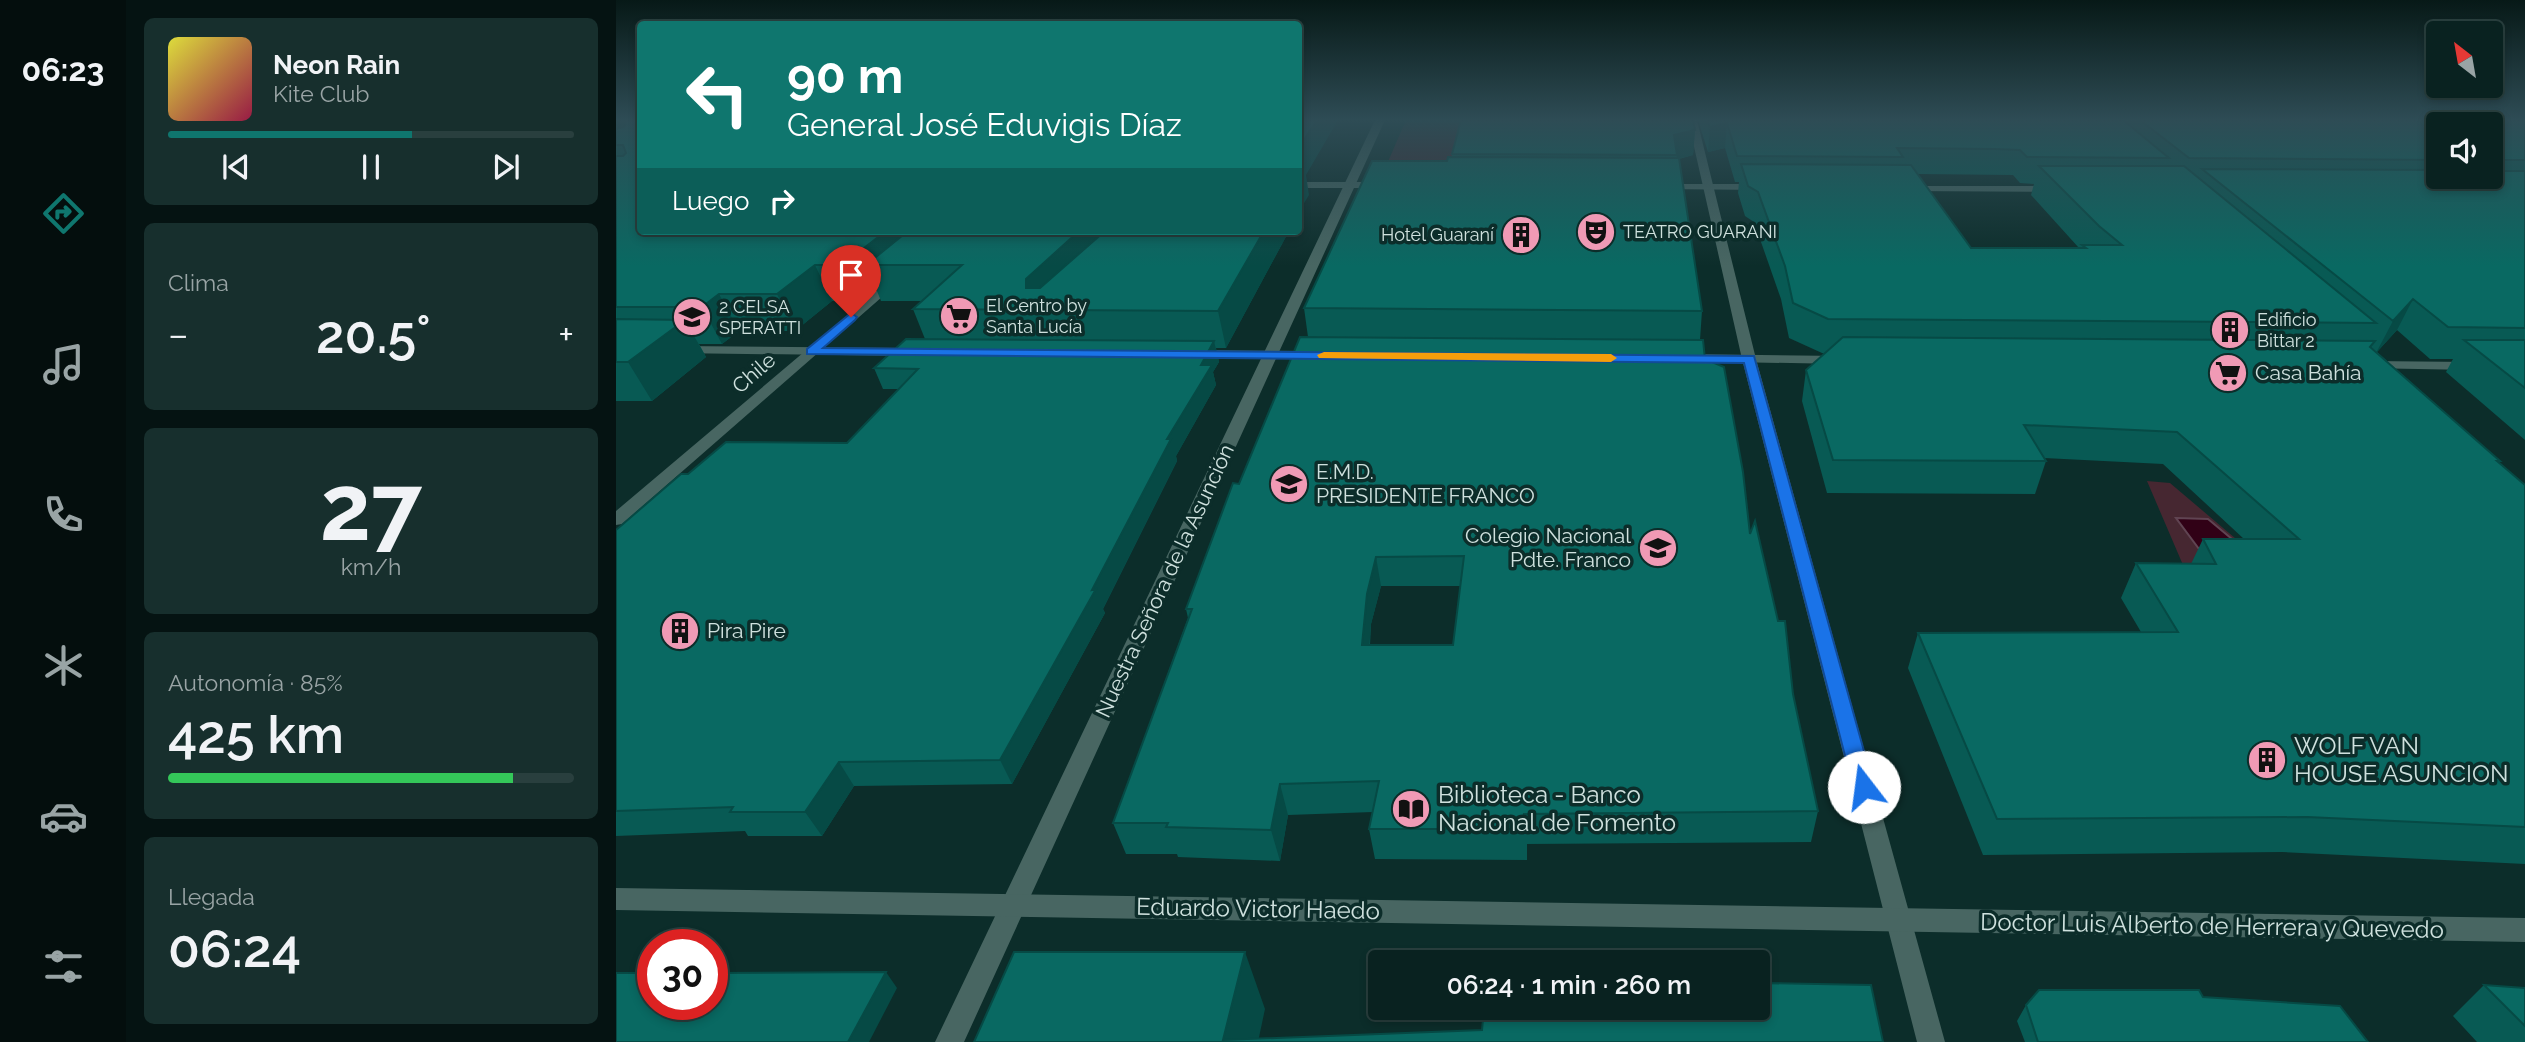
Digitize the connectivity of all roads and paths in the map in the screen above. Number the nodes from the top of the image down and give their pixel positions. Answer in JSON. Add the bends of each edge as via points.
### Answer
{"nodes":[{"id":1,"x":1358,"y":169,"type":"edge"},
{"id":2,"x":1704,"y":169,"type":"edge"},
{"id":3,"x":1302,"y":185,"type":"edge"},
{"id":4,"x":1350,"y":185,"type":"junction"},
{"id":5,"x":1391,"y":185,"type":"edge"},
{"id":6,"x":1653,"y":186,"type":"edge"},
{"id":7,"x":1708,"y":186,"type":"junction"},
{"id":8,"x":1777,"y":187,"type":"edge"},
{"id":9,"x":1887,"y":188,"type":"edge"},
{"id":10,"x":2066,"y":189,"type":"edge"},
{"id":11,"x":901,"y":274,"type":"edge"},
{"id":12,"x":2359,"y":348,"type":"edge"},
{"id":13,"x":658,"y":350,"type":"edge"},
{"id":14,"x":811,"y":351,"type":"junction"},
{"id":15,"x":922,"y":352,"type":"edge"},
{"id":16,"x":1173,"y":354,"type":"edge"},
{"id":17,"x":1270,"y":355,"type":"junction"},
{"id":18,"x":1325,"y":355,"type":"edge"},
{"id":19,"x":1667,"y":358,"type":"edge"},
{"id":20,"x":1749,"y":359,"type":"junction"},
{"id":21,"x":1861,"y":360,"type":"edge"},
{"id":22,"x":2351,"y":365,"type":"edge"},
{"id":23,"x":2379,"y":365,"type":"junction"},
{"id":24,"x":2485,"y":366,"type":"edge"},
{"id":25,"x":2400,"y":383,"type":"edge"},
{"id":26,"x":616,"y":520,"type":"edge"},
{"id":27,"x":616,"y":900,"type":"edge"},
{"id":28,"x":1013,"y":905,"type":"junction"},
{"id":29,"x":1899,"y":921,"type":"junction"},
{"id":30,"x":2525,"y":930,"type":"edge"},
{"id":31,"x":949,"y":1042,"type":"edge"},
{"id":32,"x":1931,"y":1042,"type":"edge"}],
"edges":[{"from":1,"to":4,"type":"street","name":"Nuestra Señora de la Asunción"},
{"from":2,"to":7,"type":"street"},
{"from":3,"to":4,"type":"street"},
{"from":4,"to":5,"type":"street"},
{"from":4,"to":17,"type":"street","name":"Nuestra Señora de la Asunción"},
{"from":6,"to":7,"type":"street"},
{"from":7,"to":8,"type":"street"},
{"from":7,"to":20,"type":"street"},
{"from":9,"to":10,"type":"street"},
{"from":11,"to":14,"type":"street","name":"Chile"},
{"from":12,"to":23,"type":"street"},
{"from":13,"to":14,"type":"street"},
{"from":14,"to":15,"type":"street"},
{"from":14,"to":26,"type":"street","name":"Chile"},
{"from":16,"to":17,"type":"street"},
{"from":17,"to":18,"type":"street"},
{"from":17,"to":28,"type":"street","name":"Nuestra Señora de la Asunción"},
{"from":19,"to":20,"type":"street"},
{"from":20,"to":21,"type":"street"},
{"from":20,"to":29,"type":"street"},
{"from":22,"to":23,"type":"street"},
{"from":23,"to":24,"type":"street"},
{"from":23,"to":25,"type":"street"},
{"from":27,"to":28,"type":"street","name":"Eduardo Victor Haedo"},
{"from":28,"to":29,"type":"street","name":"Eduardo Victor Haedo"},
{"from":28,"to":31,"type":"street","name":"Nuestra Señora de la Asunción"},
{"from":29,"to":30,"type":"street","name":"Doctor Luis Alberto de Herrera y Quevedo"},
{"from":29,"to":32,"type":"street"}]}
